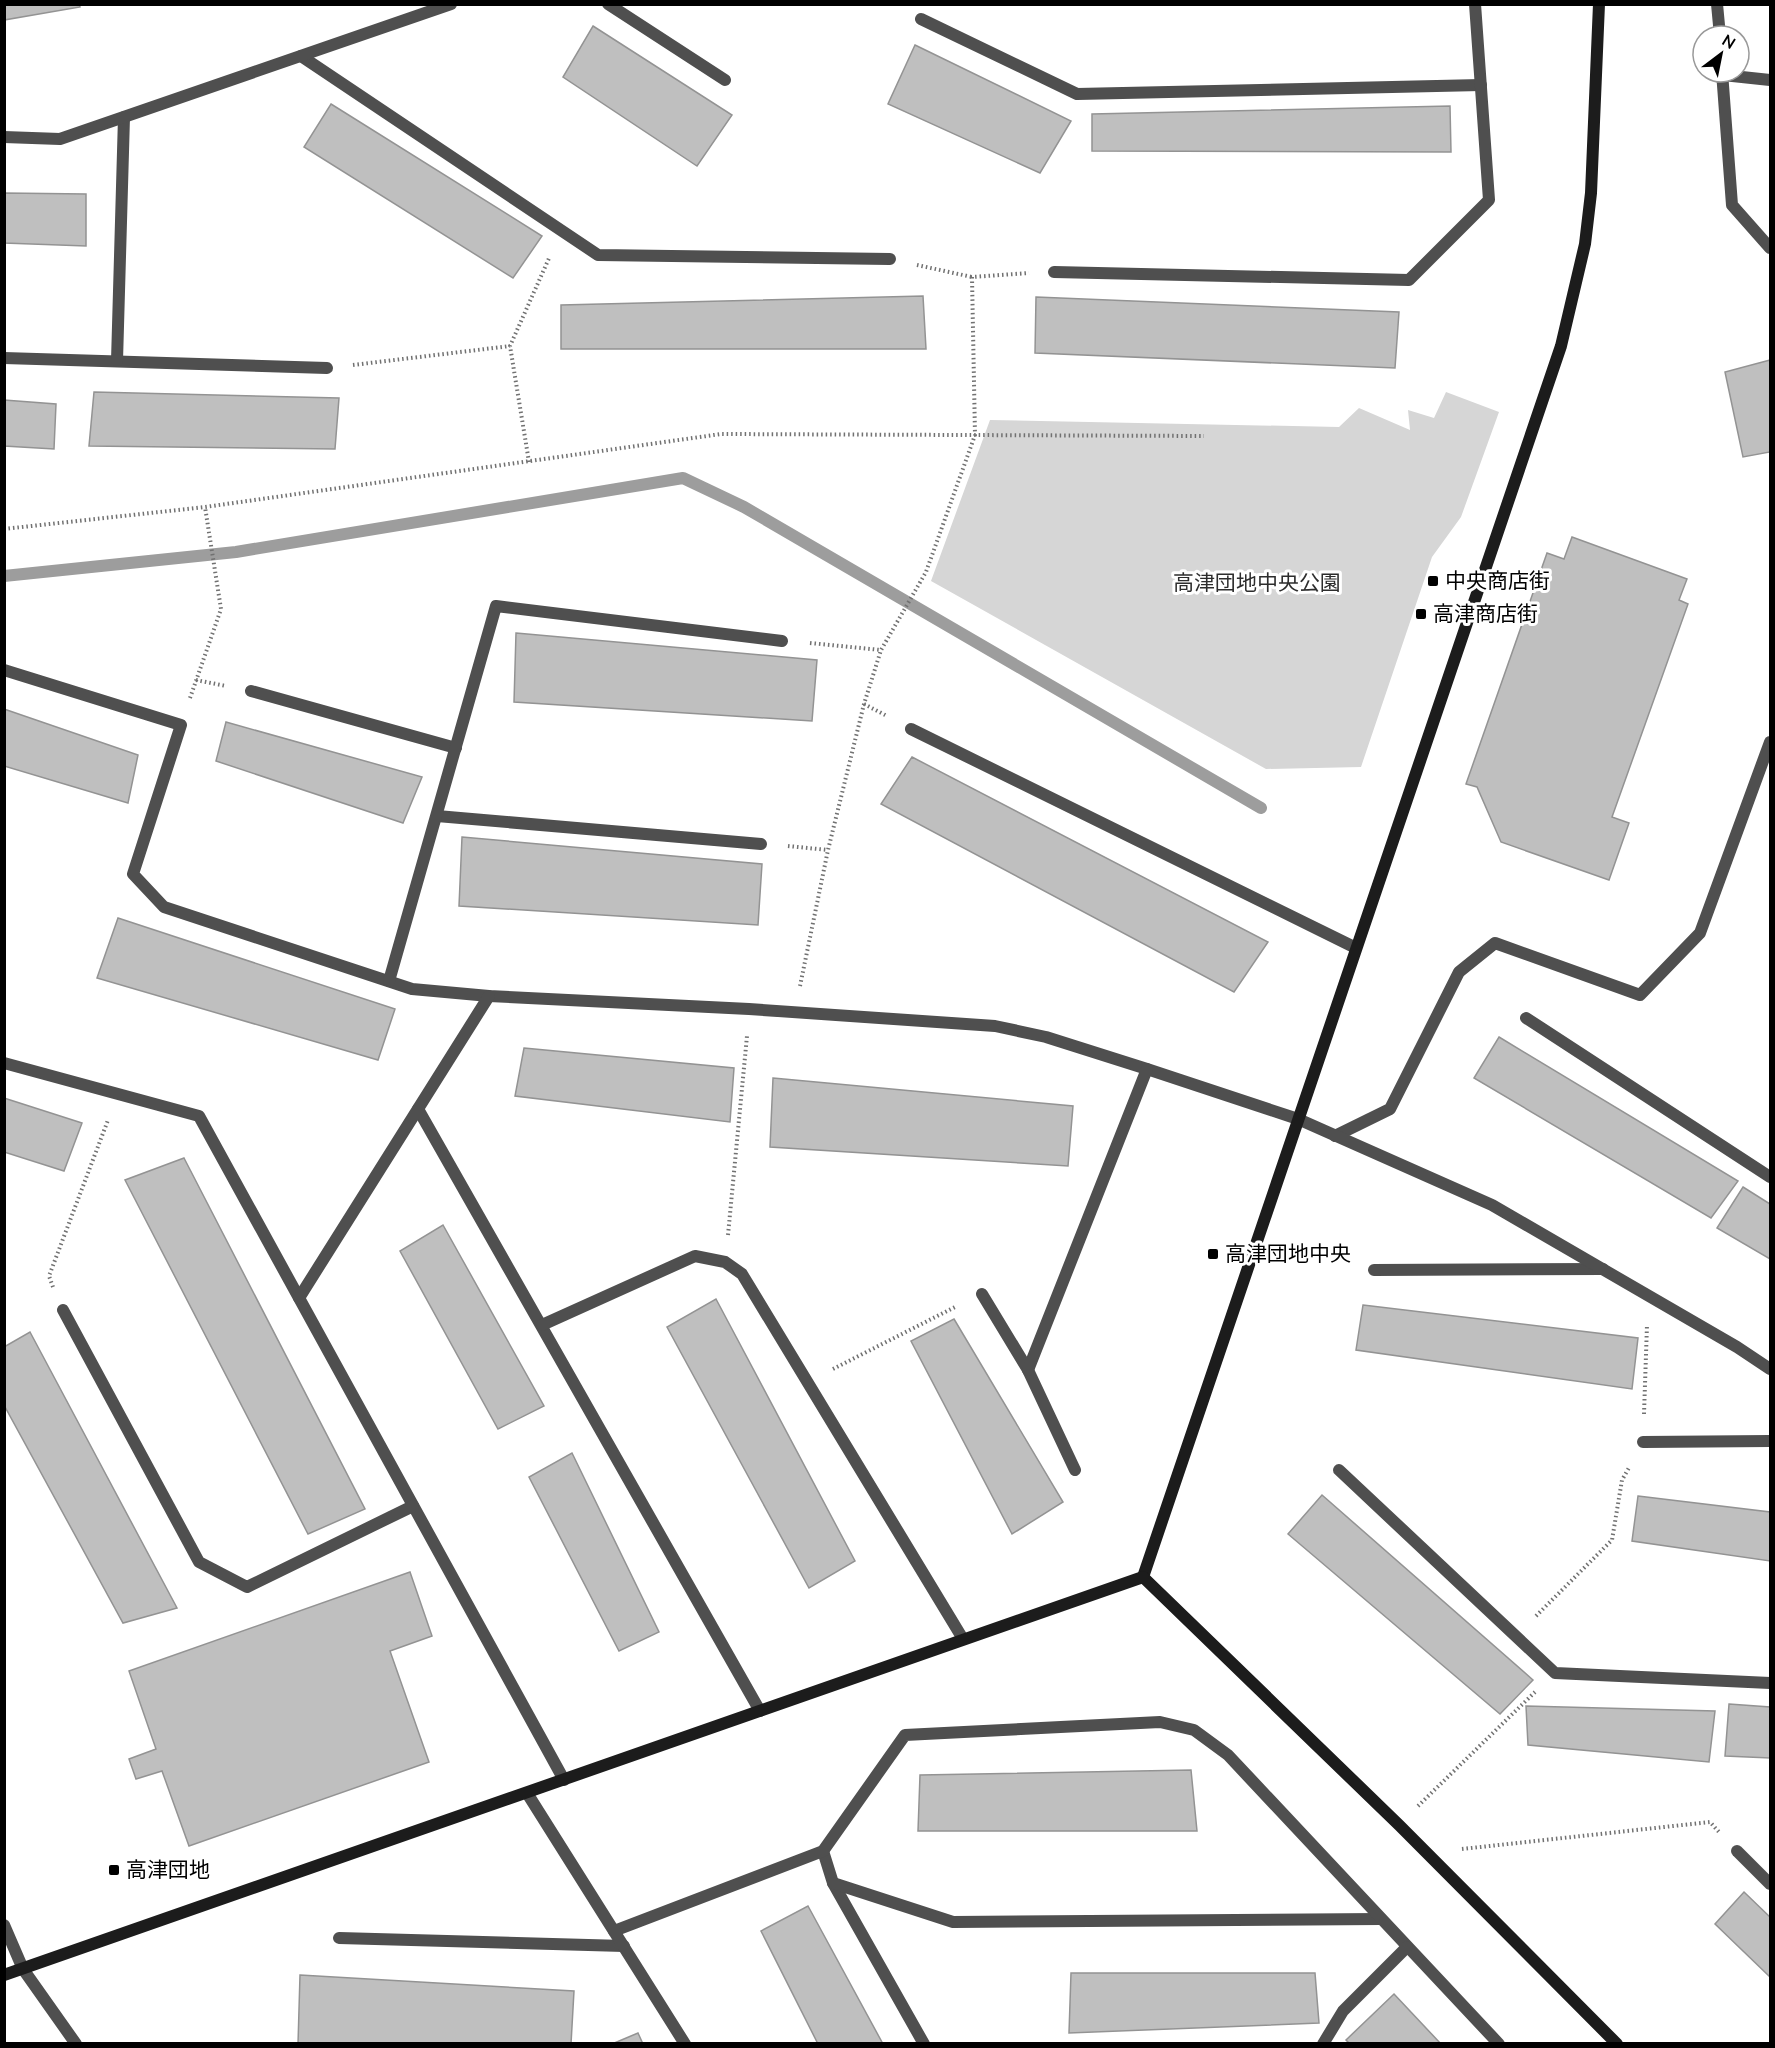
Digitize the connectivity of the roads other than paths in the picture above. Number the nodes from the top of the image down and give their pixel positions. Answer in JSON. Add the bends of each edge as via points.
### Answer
{"nodes":[{"id":1,"x":451,"y":4,"type":"edge"},
{"id":2,"x":608,"y":4,"type":"edge"},
{"id":3,"x":1475,"y":4,"type":"edge"},
{"id":4,"x":1599,"y":4,"type":"edge"},
{"id":5,"x":1717,"y":4,"type":"edge"},
{"id":6,"x":921,"y":19,"type":"dead end"},
{"id":7,"x":1719,"y":24,"type":"edge"},
{"id":8,"x":301,"y":56,"type":"junction"},
{"id":9,"x":1751,"y":78,"type":"edge"},
{"id":10,"x":725,"y":80,"type":"dead end"},
{"id":11,"x":1770,"y":80,"type":"edge"},
{"id":12,"x":1723,"y":84,"type":"edge"},
{"id":13,"x":1481,"y":85,"type":"junction"},
{"id":14,"x":124,"y":117,"type":"junction"},
{"id":15,"x":4,"y":137,"type":"edge"},
{"id":16,"x":1770,"y":248,"type":"edge"},
{"id":17,"x":890,"y":260,"type":"road end"},
{"id":18,"x":1054,"y":272,"type":"road end"},
{"id":19,"x":4,"y":358,"type":"edge"},
{"id":20,"x":117,"y":361,"type":"junction"},
{"id":21,"x":327,"y":368,"type":"road end"},
{"id":22,"x":782,"y":641,"type":"road end"},
{"id":23,"x":4,"y":670,"type":"edge"},
{"id":24,"x":251,"y":691,"type":"dead end"},
{"id":25,"x":911,"y":729,"type":"dead end"},
{"id":26,"x":1770,"y":742,"type":"edge"},
{"id":27,"x":456,"y":748,"type":"junction"},
{"id":28,"x":436,"y":816,"type":"junction"},
{"id":29,"x":761,"y":844,"type":"road end"},
{"id":30,"x":1356,"y":948,"type":"junction"},
{"id":31,"x":389,"y":981,"type":"junction"},
{"id":32,"x":489,"y":996,"type":"junction"},
{"id":33,"x":1526,"y":1018,"type":"dead end"},
{"id":34,"x":4,"y":1063,"type":"edge"},
{"id":35,"x":1147,"y":1069,"type":"junction"},
{"id":36,"x":418,"y":1109,"type":"junction"},
{"id":37,"x":1298,"y":1119,"type":"junction"},
{"id":38,"x":1335,"y":1136,"type":"junction"},
{"id":39,"x":1770,"y":1177,"type":"edge"},
{"id":40,"x":1603,"y":1269,"type":"junction"},
{"id":41,"x":1374,"y":1270,"type":"dead end"},
{"id":42,"x":982,"y":1294,"type":"road end"},
{"id":43,"x":299,"y":1298,"type":"junction"},
{"id":44,"x":63,"y":1310,"type":"road end"},
{"id":45,"x":542,"y":1325,"type":"junction"},
{"id":46,"x":1770,"y":1369,"type":"edge"},
{"id":47,"x":1028,"y":1370,"type":"junction"},
{"id":48,"x":1643,"y":1442,"type":"road end"},
{"id":49,"x":1770,"y":1442,"type":"edge"},
{"id":50,"x":1075,"y":1470,"type":"dead end"},
{"id":51,"x":1339,"y":1470,"type":"dead end"},
{"id":52,"x":413,"y":1506,"type":"junction"},
{"id":53,"x":1143,"y":1577,"type":"junction"},
{"id":54,"x":963,"y":1640,"type":"junction"},
{"id":55,"x":1770,"y":1683,"type":"edge"},
{"id":56,"x":760,"y":1711,"type":"junction"},
{"id":57,"x":564,"y":1780,"type":"junction"},
{"id":58,"x":527,"y":1793,"type":"junction"},
{"id":59,"x":823,"y":1851,"type":"junction"},
{"id":60,"x":1737,"y":1851,"type":"road end"},
{"id":61,"x":833,"y":1883,"type":"junction"},
{"id":62,"x":1770,"y":1884,"type":"edge"},
{"id":63,"x":1381,"y":1919,"type":"junction"},
{"id":64,"x":4,"y":1925,"type":"edge"},
{"id":65,"x":614,"y":1931,"type":"junction"},
{"id":66,"x":339,"y":1938,"type":"dead end"},
{"id":67,"x":624,"y":1946,"type":"junction"},
{"id":68,"x":1407,"y":1947,"type":"junction"},
{"id":69,"x":23,"y":1969,"type":"junction"},
{"id":70,"x":4,"y":1975,"type":"edge"},
{"id":71,"x":76,"y":2043,"type":"edge"},
{"id":72,"x":685,"y":2043,"type":"edge"},
{"id":73,"x":924,"y":2043,"type":"edge"},
{"id":74,"x":1323,"y":2043,"type":"edge"},
{"id":75,"x":1499,"y":2043,"type":"edge"},
{"id":76,"x":1617,"y":2043,"type":"edge"}],
"edges":[{"from":1,"to":8,"type":"street"},
{"from":2,"to":10,"type":"street"},
{"from":3,"to":13,"type":"street"},
{"from":4,"to":30,"type":"street","via":[[1597,99],[1585,244],[1561,346]]},
{"from":5,"to":7,"type":"street"},
{"from":6,"to":13,"type":"street","via":[[1077,94]]},
{"from":8,"to":14,"type":"street"},
{"from":8,"to":17,"type":"street","via":[[598,255]]},
{"from":9,"to":11,"type":"street"},
{"from":12,"to":16,"type":"street","via":[[1732,205]]},
{"from":13,"to":18,"type":"street","via":[[1489,200],[1409,280]]},
{"from":14,"to":15,"type":"street","via":[[60,139]]},
{"from":14,"to":20,"type":"street"},
{"from":19,"to":20,"type":"street"},
{"from":20,"to":21,"type":"street"},
{"from":22,"to":27,"type":"street","via":[[496,606]]},
{"from":23,"to":31,"type":"street","via":[[180,725],[133,874],[164,907]]},
{"from":24,"to":27,"type":"street"},
{"from":25,"to":30,"type":"street"},
{"from":26,"to":38,"type":"street","via":[[1700,933],[1640,995],[1496,943],[1459,972],[1390,1109]]},
{"from":27,"to":28,"type":"street"},
{"from":28,"to":29,"type":"street"},
{"from":28,"to":31,"type":"street"},
{"from":30,"to":37,"type":"street"},
{"from":31,"to":32,"type":"street","via":[[412,989]]},
{"from":32,"to":35,"type":"street","via":[[995,1026],[1046,1037]]},
{"from":32,"to":36,"type":"street"},
{"from":33,"to":39,"type":"street"},
{"from":34,"to":43,"type":"street","via":[[199,1116]]},
{"from":35,"to":37,"type":"street"},
{"from":35,"to":47,"type":"street"},
{"from":36,"to":43,"type":"street"},
{"from":36,"to":45,"type":"street"},
{"from":37,"to":38,"type":"street"},
{"from":37,"to":53,"type":"street"},
{"from":38,"to":40,"type":"street","via":[[1492,1206]]},
{"from":40,"to":41,"type":"street"},
{"from":40,"to":46,"type":"street"},
{"from":42,"to":47,"type":"street"},
{"from":43,"to":52,"type":"street"},
{"from":44,"to":52,"type":"street","via":[[198,1562],[247,1587]]},
{"from":45,"to":54,"type":"street","via":[[695,1256],[726,1262],[742,1274]]},
{"from":45,"to":56,"type":"street"},
{"from":47,"to":50,"type":"street"},
{"from":48,"to":49,"type":"street"},
{"from":51,"to":55,"type":"street","via":[[1555,1673]]},
{"from":52,"to":57,"type":"street"},
{"from":53,"to":54,"type":"street"},
{"from":53,"to":76,"type":"street"},
{"from":54,"to":56,"type":"street"},
{"from":56,"to":57,"type":"street"},
{"from":57,"to":58,"type":"street"},
{"from":58,"to":65,"type":"street"},
{"from":58,"to":69,"type":"street"},
{"from":59,"to":61,"type":"street"},
{"from":59,"to":63,"type":"street","via":[[905,1735],[1160,1722],[1194,1730],[1228,1755]]},
{"from":59,"to":65,"type":"street"},
{"from":60,"to":62,"type":"street"},
{"from":61,"to":63,"type":"street","via":[[953,1922]]},
{"from":61,"to":73,"type":"street"},
{"from":63,"to":68,"type":"street"},
{"from":64,"to":69,"type":"street"},
{"from":65,"to":67,"type":"street"},
{"from":66,"to":67,"type":"street"},
{"from":67,"to":72,"type":"street"},
{"from":68,"to":74,"type":"street","via":[[1343,2011]]},
{"from":68,"to":75,"type":"street"},
{"from":69,"to":70,"type":"street"},
{"from":69,"to":71,"type":"street"}]}
